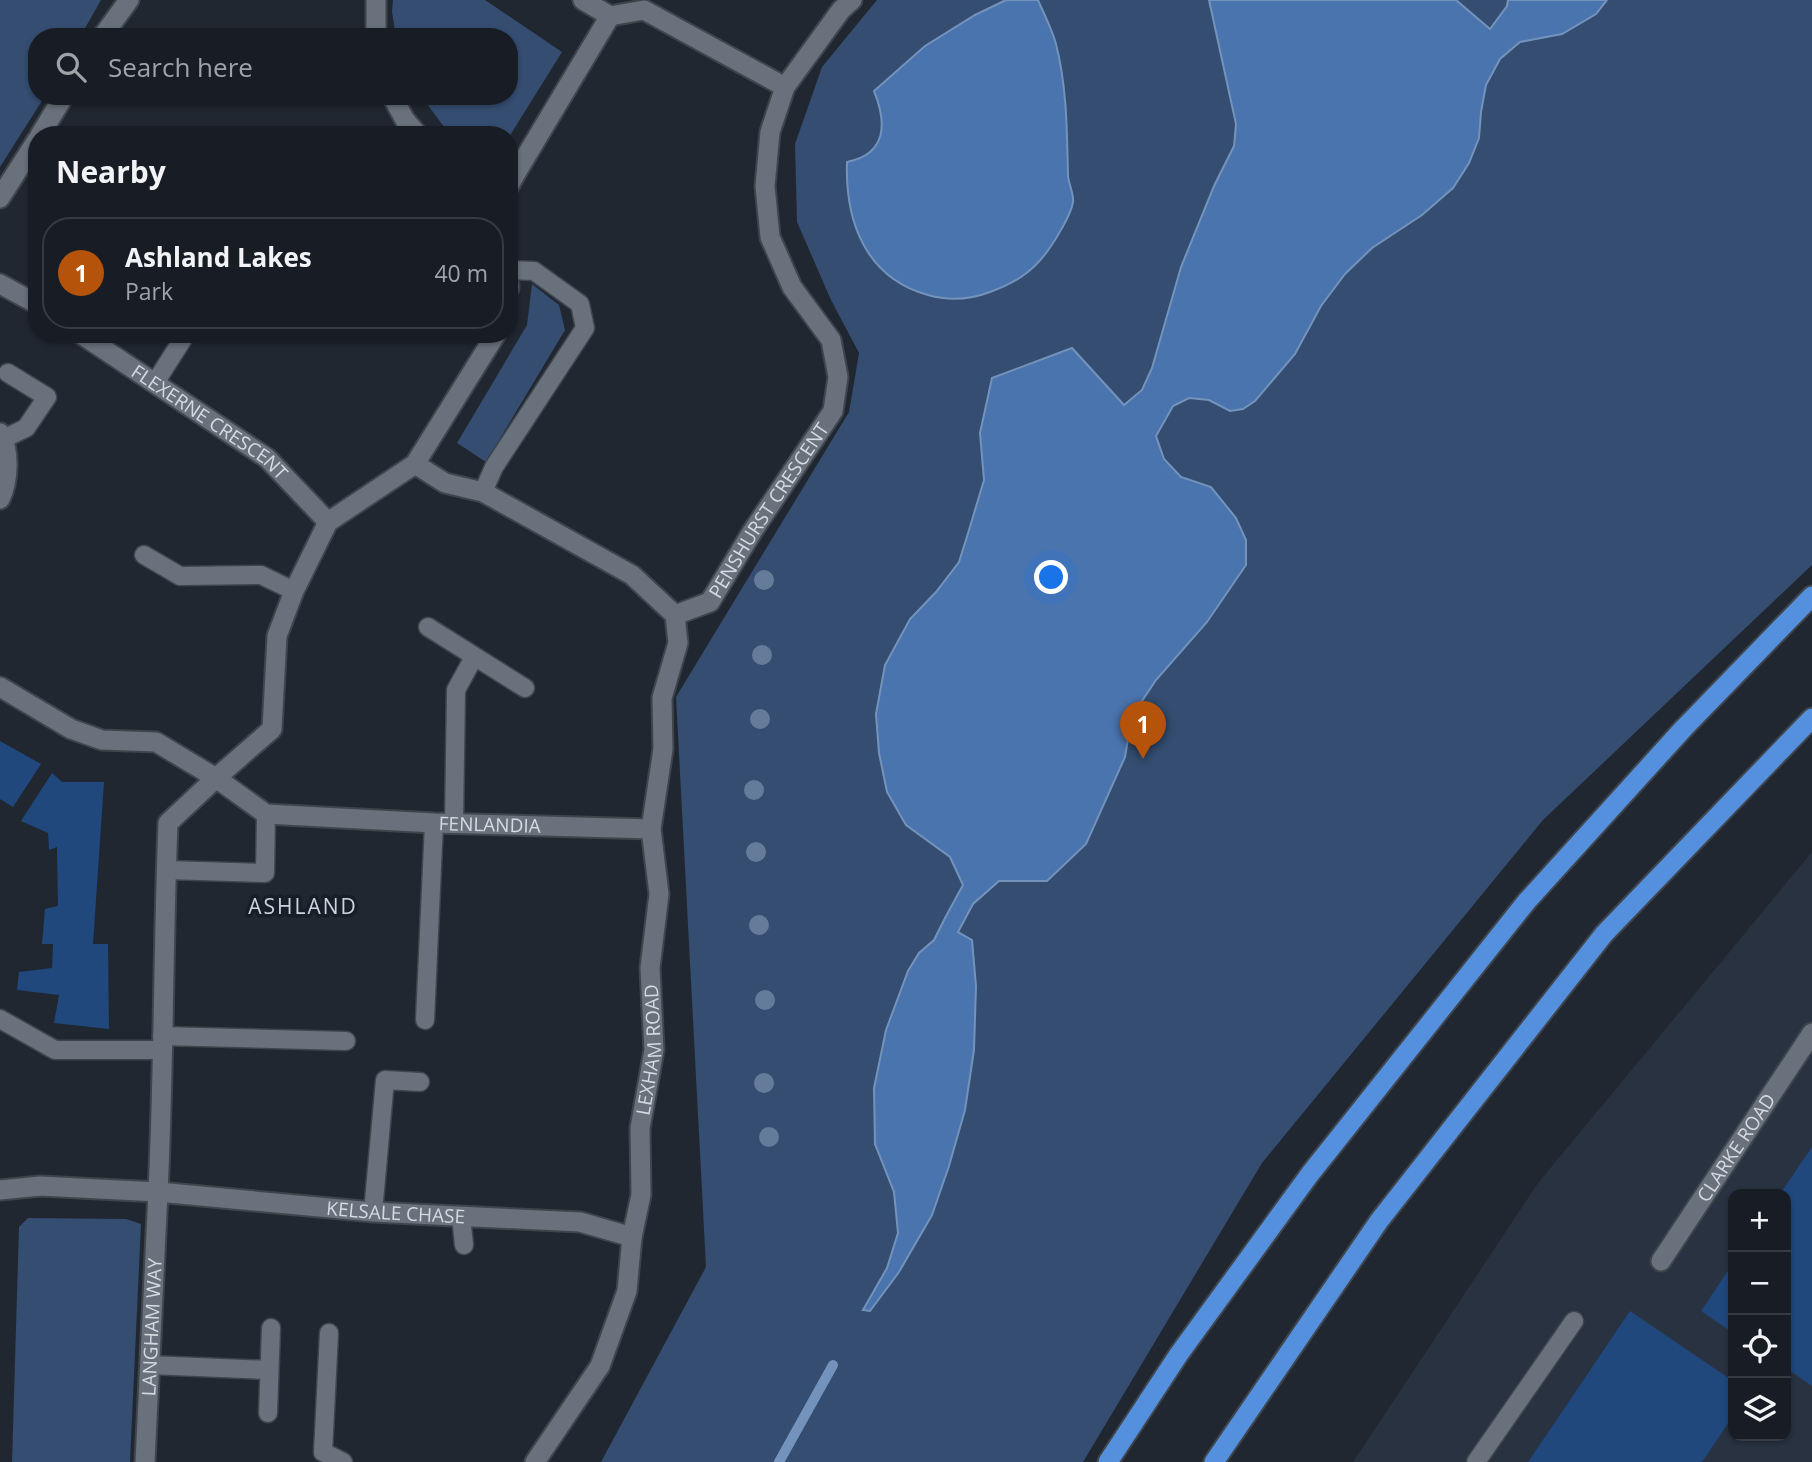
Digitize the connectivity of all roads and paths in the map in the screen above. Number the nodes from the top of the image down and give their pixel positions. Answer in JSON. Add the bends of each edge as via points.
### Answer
{"nodes":[{"id":1,"x":129,"y":0,"type":"edge"},
{"id":2,"x":376,"y":0,"type":"edge"},
{"id":3,"x":583,"y":0,"type":"edge"},
{"id":4,"x":852,"y":0,"type":"edge"},
{"id":5,"x":610,"y":16,"type":"junction"},
{"id":6,"x":109,"y":28,"type":"edge"},
{"id":7,"x":376,"y":28,"type":"edge"},
{"id":8,"x":785,"y":87,"type":"junction"},
{"id":9,"x":58,"y":105,"type":"edge"},
{"id":10,"x":397,"y":105,"type":"edge"},
{"id":11,"x":46,"y":126,"type":"edge"},
{"id":12,"x":410,"y":126,"type":"edge"},
{"id":13,"x":28,"y":154,"type":"edge"},
{"id":14,"x":518,"y":170,"type":"edge"},
{"id":15,"x":0,"y":198,"type":"edge"},
{"id":16,"x":518,"y":270,"type":"edge"},
{"id":17,"x":0,"y":284,"type":"edge"},
{"id":18,"x":28,"y":299,"type":"edge"},
{"id":19,"x":95,"y":343,"type":"edge"},
{"id":20,"x":180,"y":343,"type":"edge"},
{"id":21,"x":490,"y":343,"type":"edge"},
{"id":22,"x":8,"y":373,"type":"dead end"},
{"id":23,"x":155,"y":383,"type":"junction"},
{"id":24,"x":2,"y":436,"type":"edge"},
{"id":25,"x":415,"y":464,"type":"junction"},
{"id":26,"x":483,"y":492,"type":"junction"},
{"id":27,"x":0,"y":499,"type":"edge"},
{"id":28,"x":328,"y":522,"type":"junction"},
{"id":29,"x":144,"y":555,"type":"dead end"},
{"id":30,"x":294,"y":591,"type":"junction"},
{"id":31,"x":1812,"y":596,"type":"edge"},
{"id":32,"x":675,"y":615,"type":"junction"},
{"id":33,"x":428,"y":627,"type":"dead end"},
{"id":34,"x":474,"y":657,"type":"junction"},
{"id":35,"x":0,"y":687,"type":"edge"},
{"id":36,"x":525,"y":688,"type":"dead end"},
{"id":37,"x":1812,"y":718,"type":"edge"},
{"id":38,"x":216,"y":778,"type":"junction"},
{"id":39,"x":266,"y":814,"type":"junction"},
{"id":40,"x":444,"y":823,"type":"junction"},
{"id":41,"x":651,"y":829,"type":"junction"},
{"id":42,"x":166,"y":870,"type":"junction"},
{"id":43,"x":0,"y":1019,"type":"edge"},
{"id":44,"x":425,"y":1020,"type":"dead end"},
{"id":45,"x":1812,"y":1033,"type":"edge"},
{"id":46,"x":346,"y":1041,"type":"dead end"},
{"id":47,"x":162,"y":1043,"type":"junction"},
{"id":48,"x":420,"y":1082,"type":"dead end"},
{"id":49,"x":0,"y":1191,"type":"edge"},
{"id":50,"x":158,"y":1192,"type":"junction"},
{"id":51,"x":373,"y":1212,"type":"junction"},
{"id":52,"x":461,"y":1216,"type":"junction"},
{"id":53,"x":632,"y":1237,"type":"junction"},
{"id":54,"x":464,"y":1245,"type":"dead end"},
{"id":55,"x":1661,"y":1261,"type":"dead end"},
{"id":56,"x":1574,"y":1321,"type":"dead end"},
{"id":57,"x":271,"y":1328,"type":"dead end"},
{"id":58,"x":329,"y":1333,"type":"dead end"},
{"id":59,"x":150,"y":1365,"type":"junction"},
{"id":60,"x":269,"y":1370,"type":"junction"},
{"id":61,"x":268,"y":1413,"type":"dead end"},
{"id":62,"x":145,"y":1462,"type":"edge"},
{"id":63,"x":343,"y":1462,"type":"edge"},
{"id":64,"x":535,"y":1462,"type":"edge"},
{"id":65,"x":1108,"y":1462,"type":"edge"},
{"id":66,"x":1213,"y":1462,"type":"edge"},
{"id":67,"x":1476,"y":1462,"type":"edge"}],
"edges":[{"from":1,"to":6,"type":"street"},
{"from":2,"to":7,"type":"street"},
{"from":3,"to":5,"type":"street"},
{"from":4,"to":8,"type":"street","name":"PENSHURST CRESCENT"},
{"from":5,"to":8,"type":"street","via":[[644,10]]},
{"from":5,"to":14,"type":"street"},
{"from":8,"to":32,"type":"street","name":"PENSHURST CRESCENT","via":[[770,132],[765,186],[770,237],[792,287],[831,340],[838,377],[833,411],[710,602]]},
{"from":9,"to":11,"type":"street"},
{"from":10,"to":12,"type":"street"},
{"from":13,"to":15,"type":"street"},
{"from":16,"to":26,"type":"lane","via":[[534,271],[580,304],[585,328],[494,467]]},
{"from":17,"to":18,"type":"street"},
{"from":19,"to":23,"type":"street","name":"FLEXERNE CRESCENT"},
{"from":20,"to":23,"type":"lane"},
{"from":21,"to":25,"type":"street"},
{"from":22,"to":24,"type":"lane","via":[[47,397],[26,428]]},
{"from":23,"to":28,"type":"street","name":"FLEXERNE CRESCENT","via":[[267,458]]},
{"from":24,"to":27,"type":"street","via":[[7,463]]},
{"from":25,"to":26,"type":"street","via":[[445,483]]},
{"from":25,"to":28,"type":"street"},
{"from":26,"to":32,"type":"street","via":[[632,575]]},
{"from":28,"to":30,"type":"street","name":"LANGHAM WAY"},
{"from":29,"to":30,"type":"lane","via":[[180,576],[261,575]]},
{"from":30,"to":38,"type":"street","name":"LANGHAM WAY","via":[[277,636],[272,729]]},
{"from":31,"to":65,"type":"highway","via":[[1527,901],[1310,1174],[1179,1354]]},
{"from":32,"to":41,"type":"street","name":"LEXHAM ROAD","via":[[678,643],[662,698],[663,749]]},
{"from":33,"to":34,"type":"lane"},
{"from":34,"to":36,"type":"lane"},
{"from":34,"to":40,"type":"lane","via":[[456,690]]},
{"from":35,"to":38,"type":"street","via":[[71,729],[103,740],[156,742]]},
{"from":37,"to":66,"type":"highway","via":[[1604,934],[1379,1221]]},
{"from":38,"to":39,"type":"street"},
{"from":38,"to":42,"type":"street","name":"LANGHAM WAY","via":[[169,824]]},
{"from":39,"to":40,"type":"street","name":"FENLANDIA"},
{"from":39,"to":42,"type":"lane","via":[[265,873]]},
{"from":40,"to":41,"type":"street","name":"FENLANDIA"},
{"from":40,"to":44,"type":"lane"},
{"from":41,"to":53,"type":"street","name":"LEXHAM ROAD","via":[[659,894],[650,968],[654,1050],[640,1128],[641,1195]]},
{"from":42,"to":47,"type":"street","name":"LANGHAM WAY"},
{"from":43,"to":47,"type":"lane","via":[[55,1050]]},
{"from":45,"to":55,"type":"street","name":"CLARKE ROAD"},
{"from":46,"to":47,"type":"lane"},
{"from":47,"to":50,"type":"street","name":"LANGHAM WAY"},
{"from":48,"to":51,"type":"lane","via":[[385,1080]]},
{"from":49,"to":50,"type":"street","via":[[40,1186]]},
{"from":50,"to":51,"type":"street","name":"KELSALE CHASE"},
{"from":50,"to":59,"type":"street","name":"LANGHAM WAY"},
{"from":51,"to":52,"type":"street","name":"KELSALE CHASE"},
{"from":52,"to":53,"type":"street","name":"KELSALE CHASE","via":[[580,1222]]},
{"from":52,"to":54,"type":"lane"},
{"from":53,"to":64,"type":"street","name":"LEXHAM ROAD","via":[[627,1291],[600,1366]]},
{"from":56,"to":67,"type":"lane"},
{"from":57,"to":60,"type":"lane"},
{"from":58,"to":63,"type":"lane","via":[[323,1452]]},
{"from":59,"to":60,"type":"lane"},
{"from":59,"to":62,"type":"street","name":"LANGHAM WAY"},
{"from":60,"to":61,"type":"lane"}]}
